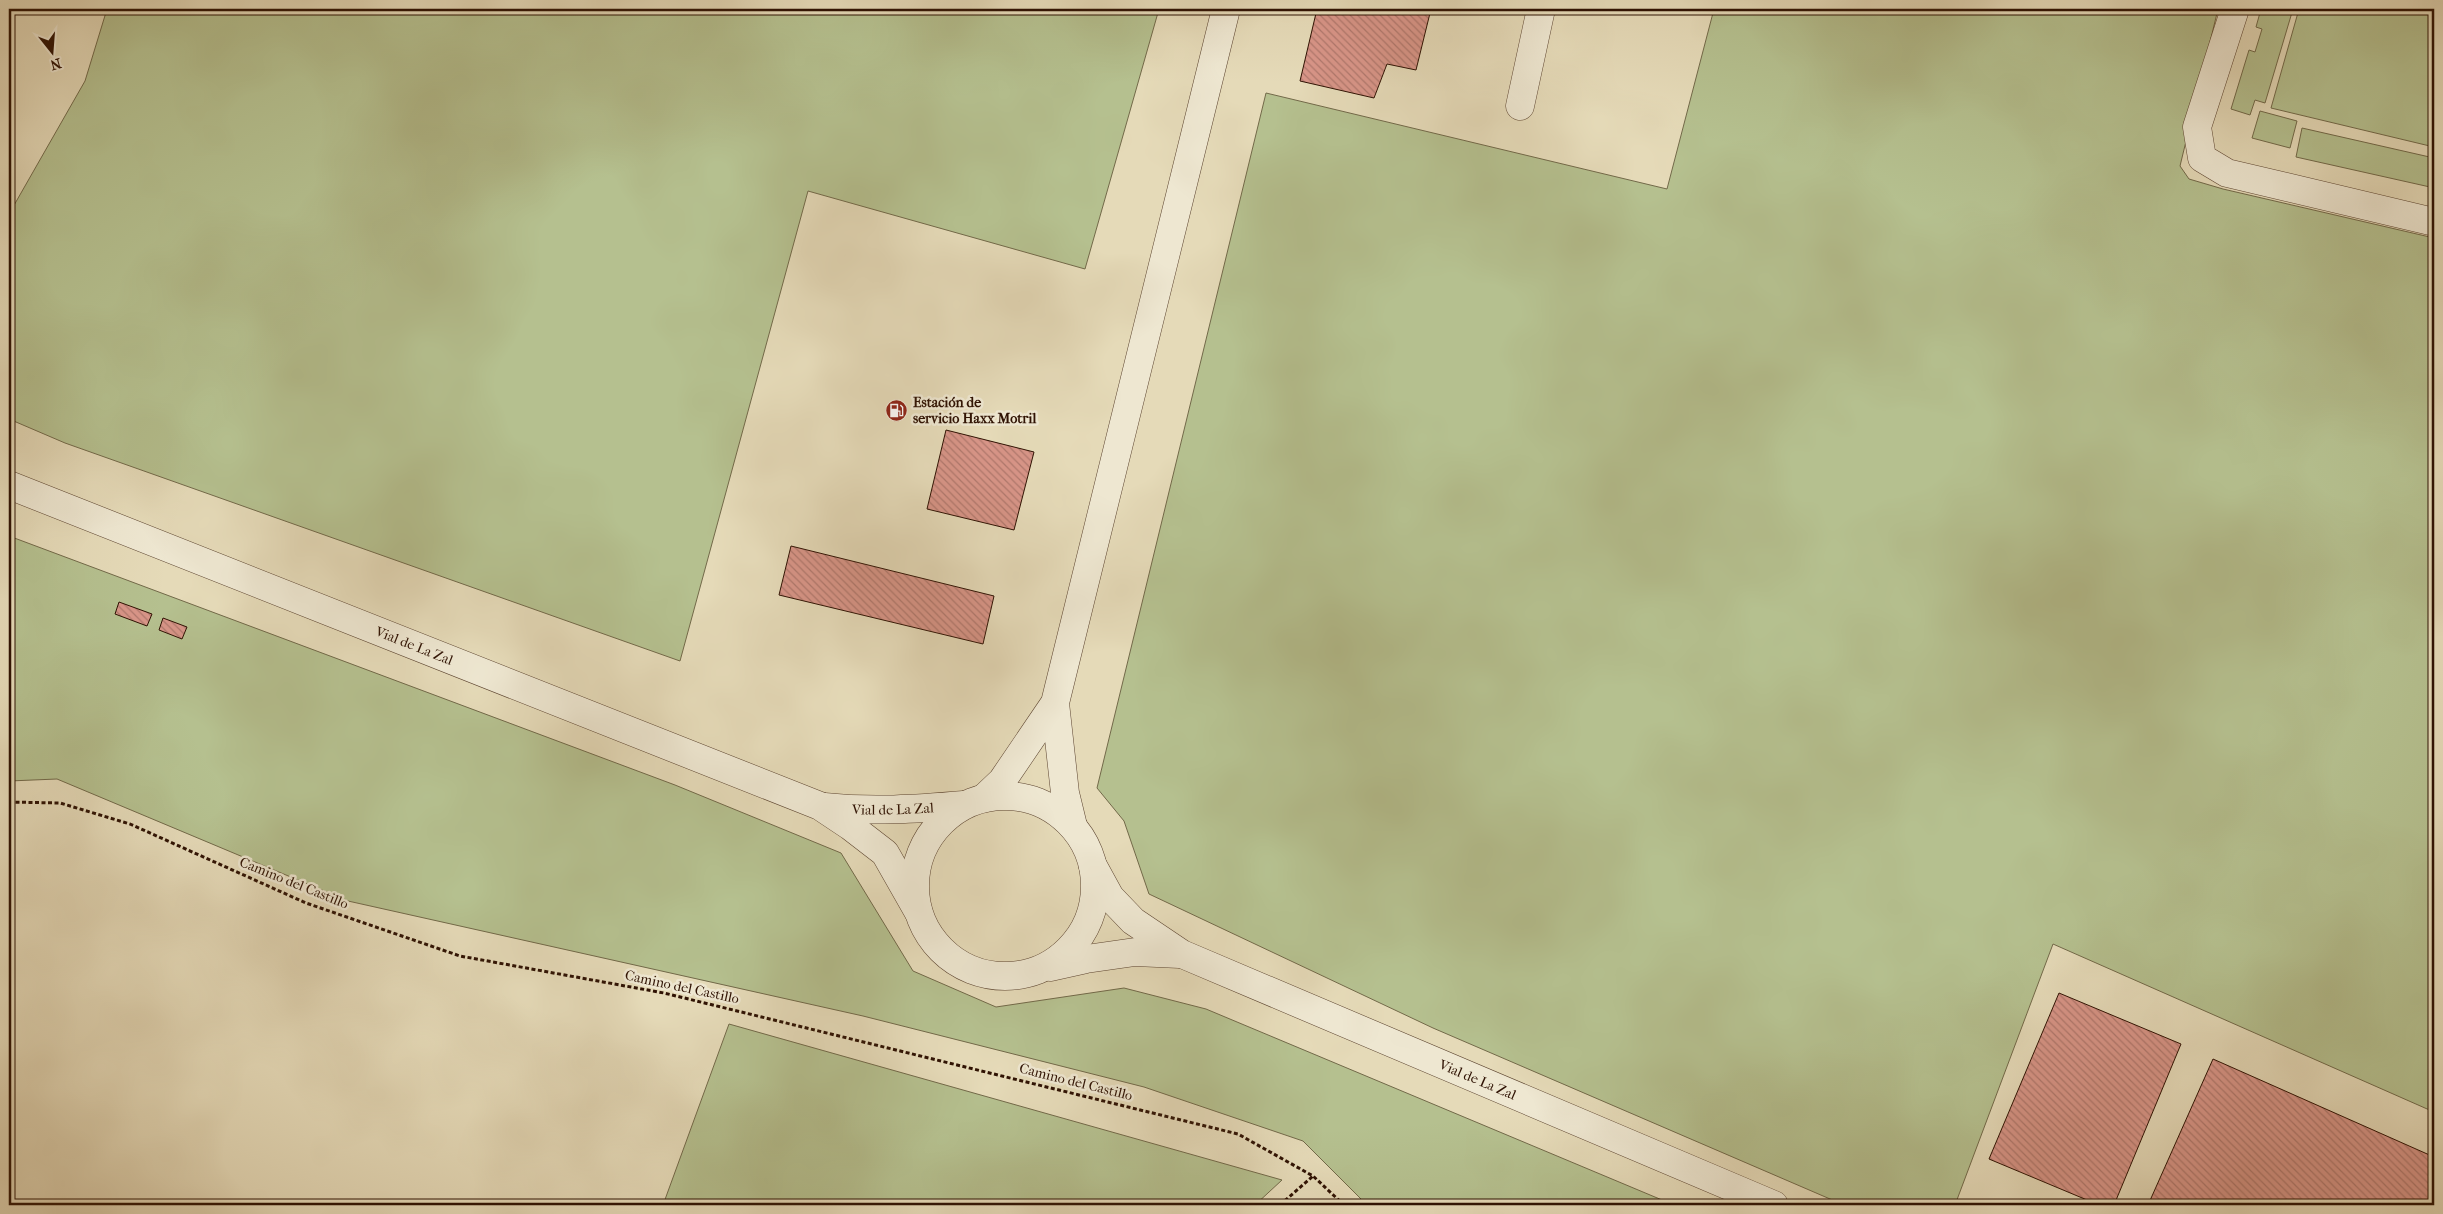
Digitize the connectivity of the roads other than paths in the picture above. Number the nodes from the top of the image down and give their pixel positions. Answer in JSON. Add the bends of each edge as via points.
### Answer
{"nodes":[{"id":1,"x":1226,"y":9,"type":"edge"},
{"id":2,"x":1541,"y":9,"type":"edge"},
{"id":3,"x":2235,"y":9,"type":"edge"},
{"id":4,"x":1520,"y":106,"type":"dead end"},
{"id":5,"x":2434,"y":222,"type":"edge"},
{"id":6,"x":9,"y":485,"type":"edge"},
{"id":7,"x":1055,"y":703,"type":"junction"},
{"id":8,"x":974,"y":802,"type":"junction"},
{"id":9,"x":820,"y":806,"type":"junction"},
{"id":10,"x":1073,"y":826,"type":"junction"},
{"id":11,"x":1093,"y":866,"type":"junction"},
{"id":12,"x":918,"y":911,"type":"junction"},
{"id":13,"x":1182,"y":954,"type":"junction"},
{"id":14,"x":1039,"y":970,"type":"junction"},
{"id":15,"x":1774,"y":1205,"type":"edge"}],
"edges":[{"from":1,"to":7,"type":"street"},
{"from":2,"to":4,"type":"street"},
{"from":3,"to":5,"type":"street","via":[[2198,127],[2202,158],[2227,173]]},
{"from":6,"to":9,"type":"street","name":"Vial de La Zal"},
{"from":7,"to":8,"type":"street","via":[[1002,781]]},
{"from":7,"to":10,"type":"street","via":[[1065,793]]},
{"from":8,"to":9,"type":"street","name":"Vial de La Zal","via":[[906,810]]},
{"from":8,"to":10,"type":"street","name":"Vial de La Zal","via":[[1004,796],[1023,798],[1041,803]]},
{"from":8,"to":12,"type":"street","via":[[947,817],[932,832],[922,850],[914,890]]},
{"from":9,"to":12,"type":"street","name":"Vial de La Zal","via":[[885,853]]},
{"from":10,"to":11,"type":"street","via":[[1089,851]]},
{"from":11,"to":13,"type":"street","name":"Vial de La Zal","via":[[1110,897],[1133,921]]},
{"from":11,"to":14,"type":"street","via":[[1093,908],[1085,928],[1058,959]]},
{"from":12,"to":14,"type":"street","name":"Vial de La Zal","via":[[926,931],[956,962],[997,976]]},
{"from":13,"to":14,"type":"street","name":"Vial de La Zal","via":[[1135,952]]},
{"from":13,"to":15,"type":"street","name":"Vial de La Zal"}]}
